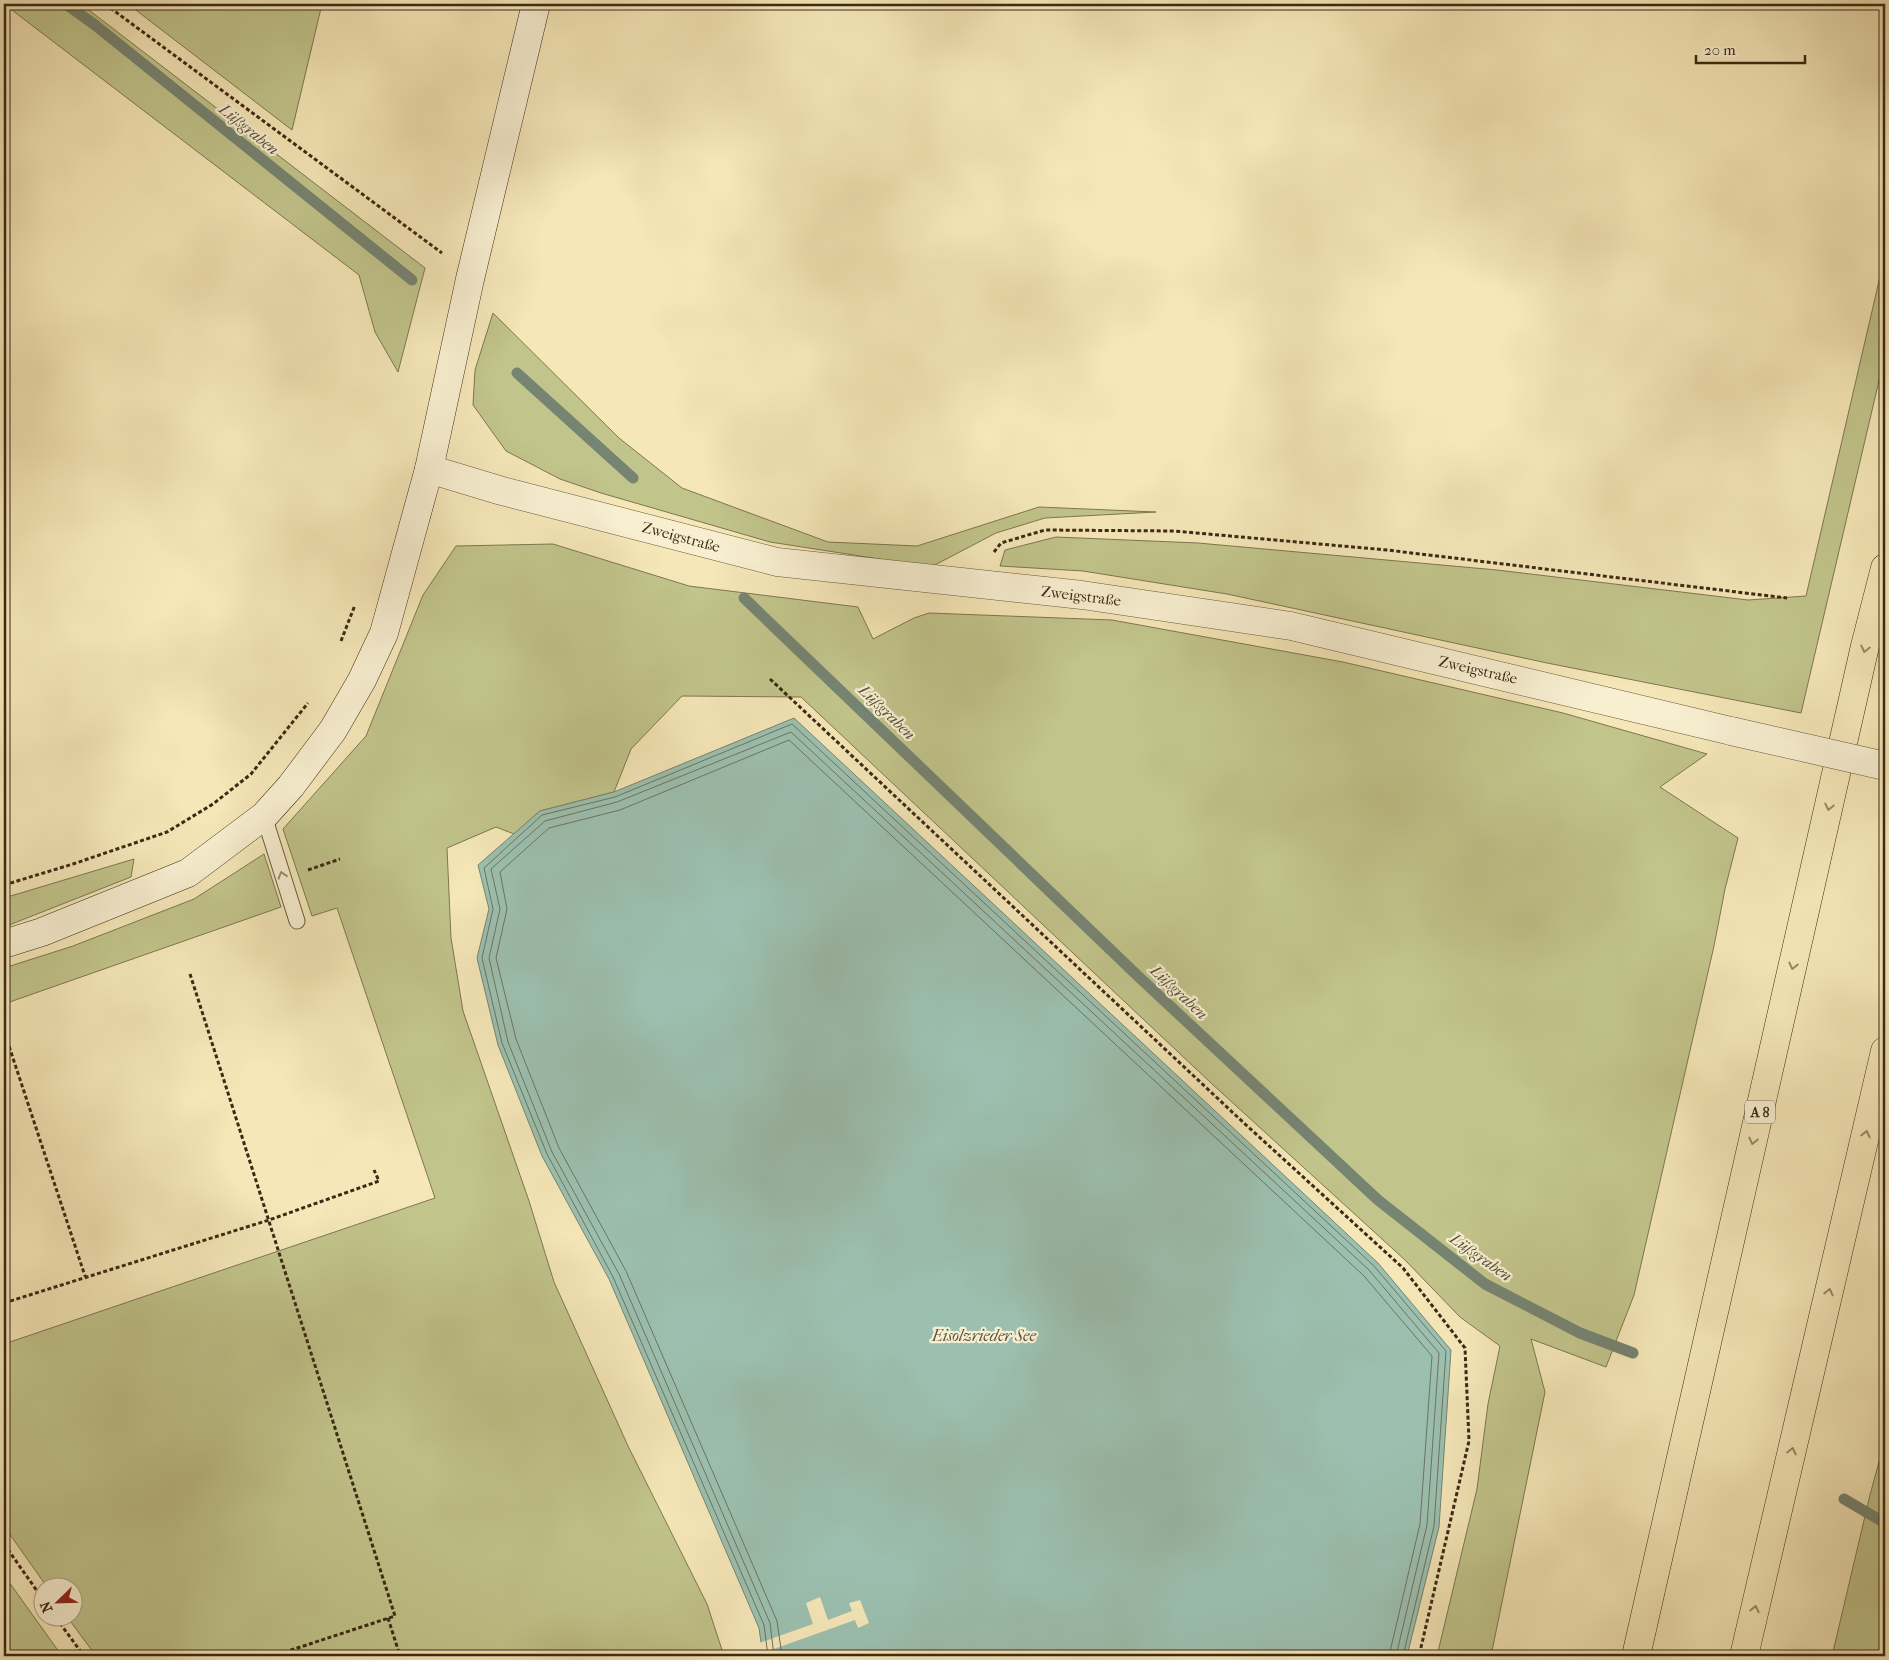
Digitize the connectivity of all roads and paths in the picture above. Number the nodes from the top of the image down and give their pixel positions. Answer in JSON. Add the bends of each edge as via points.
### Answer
{"nodes":[{"id":1,"x":105,"y":4,"type":"edge"},
{"id":2,"x":536,"y":4,"type":"edge"},
{"id":3,"x":470,"y":279,"type":"junction"},
{"id":4,"x":429,"y":469,"type":"junction"},
{"id":5,"x":1885,"y":568,"type":"edge"},
{"id":6,"x":971,"y":582,"type":"junction"},
{"id":7,"x":358,"y":597,"type":"dead end"},
{"id":8,"x":1786,"y":598,"type":"dead end"},
{"id":9,"x":339,"y":648,"type":"dead end"},
{"id":10,"x":770,"y":678,"type":"dead end"},
{"id":11,"x":310,"y":701,"type":"dead end"},
{"id":12,"x":1885,"y":766,"type":"edge"},
{"id":13,"x":264,"y":816,"type":"junction"},
{"id":14,"x":340,"y":859,"type":"dead end"},
{"id":15,"x":284,"y":879,"type":"junction"},
{"id":16,"x":4,"y":884,"type":"edge"},
{"id":17,"x":297,"y":922,"type":"dead end"},
{"id":18,"x":4,"y":944,"type":"edge"},
{"id":19,"x":190,"y":974,"type":"dead end"},
{"id":20,"x":5,"y":1034,"type":"edge"},
{"id":21,"x":1885,"y":1051,"type":"edge"},
{"id":22,"x":374,"y":1170,"type":"dead end"},
{"id":23,"x":269,"y":1220,"type":"junction"},
{"id":24,"x":85,"y":1276,"type":"junction"},
{"id":25,"x":4,"y":1303,"type":"edge"},
{"id":26,"x":4,"y":1544,"type":"edge"},
{"id":27,"x":32,"y":1584,"type":"edge"},
{"id":28,"x":388,"y":1618,"type":"junction"},
{"id":29,"x":63,"y":1628,"type":"edge"},
{"id":30,"x":84,"y":1656,"type":"edge"},
{"id":31,"x":273,"y":1656,"type":"edge"},
{"id":32,"x":400,"y":1656,"type":"edge"},
{"id":33,"x":1419,"y":1656,"type":"edge"},
{"id":34,"x":1636,"y":1656,"type":"edge"},
{"id":35,"x":1744,"y":1656,"type":"edge"}],
"edges":[{"from":1,"to":3,"type":"path","via":[[443,254]]},
{"from":2,"to":3,"type":"street"},
{"from":3,"to":4,"type":"street"},
{"from":4,"to":6,"type":"street","name":"Zweigstraße","via":[[777,562]]},
{"from":4,"to":13,"type":"street","via":[[384,633],[362,680],[333,730]]},
{"from":5,"to":34,"type":"highway","number":"A 8","one_way":true},
{"from":6,"to":8,"type":"path","via":[[1001,543],[1045,530],[1174,531],[1387,550]]},
{"from":6,"to":12,"type":"street","name":"Zweigstraße","bridge":true,"via":[[1291,626]]},
{"from":7,"to":9,"type":"path"},
{"from":10,"to":33,"type":"path","via":[[1403,1268],[1465,1348],[1469,1442]]},
{"from":11,"to":16,"type":"path","via":[[251,774],[214,804],[167,832]]},
{"from":15,"to":13,"type":"lane","one_way":true},
{"from":13,"to":18,"type":"street","via":[[188,872],[42,932]]},
{"from":14,"to":15,"type":"path"},
{"from":15,"to":17,"type":"lane"},
{"from":19,"to":23,"type":"path"},
{"from":20,"to":24,"type":"path"},
{"from":35,"to":21,"type":"highway","one_way":true},
{"from":22,"to":23,"type":"path","via":[[379,1181]]},
{"from":23,"to":24,"type":"path"},
{"from":23,"to":28,"type":"path","via":[[395,1616]]},
{"from":24,"to":25,"type":"path"},
{"from":26,"to":27,"type":"path"},
{"from":28,"to":31,"type":"path"},
{"from":28,"to":32,"type":"path"},
{"from":29,"to":30,"type":"path"}]}
